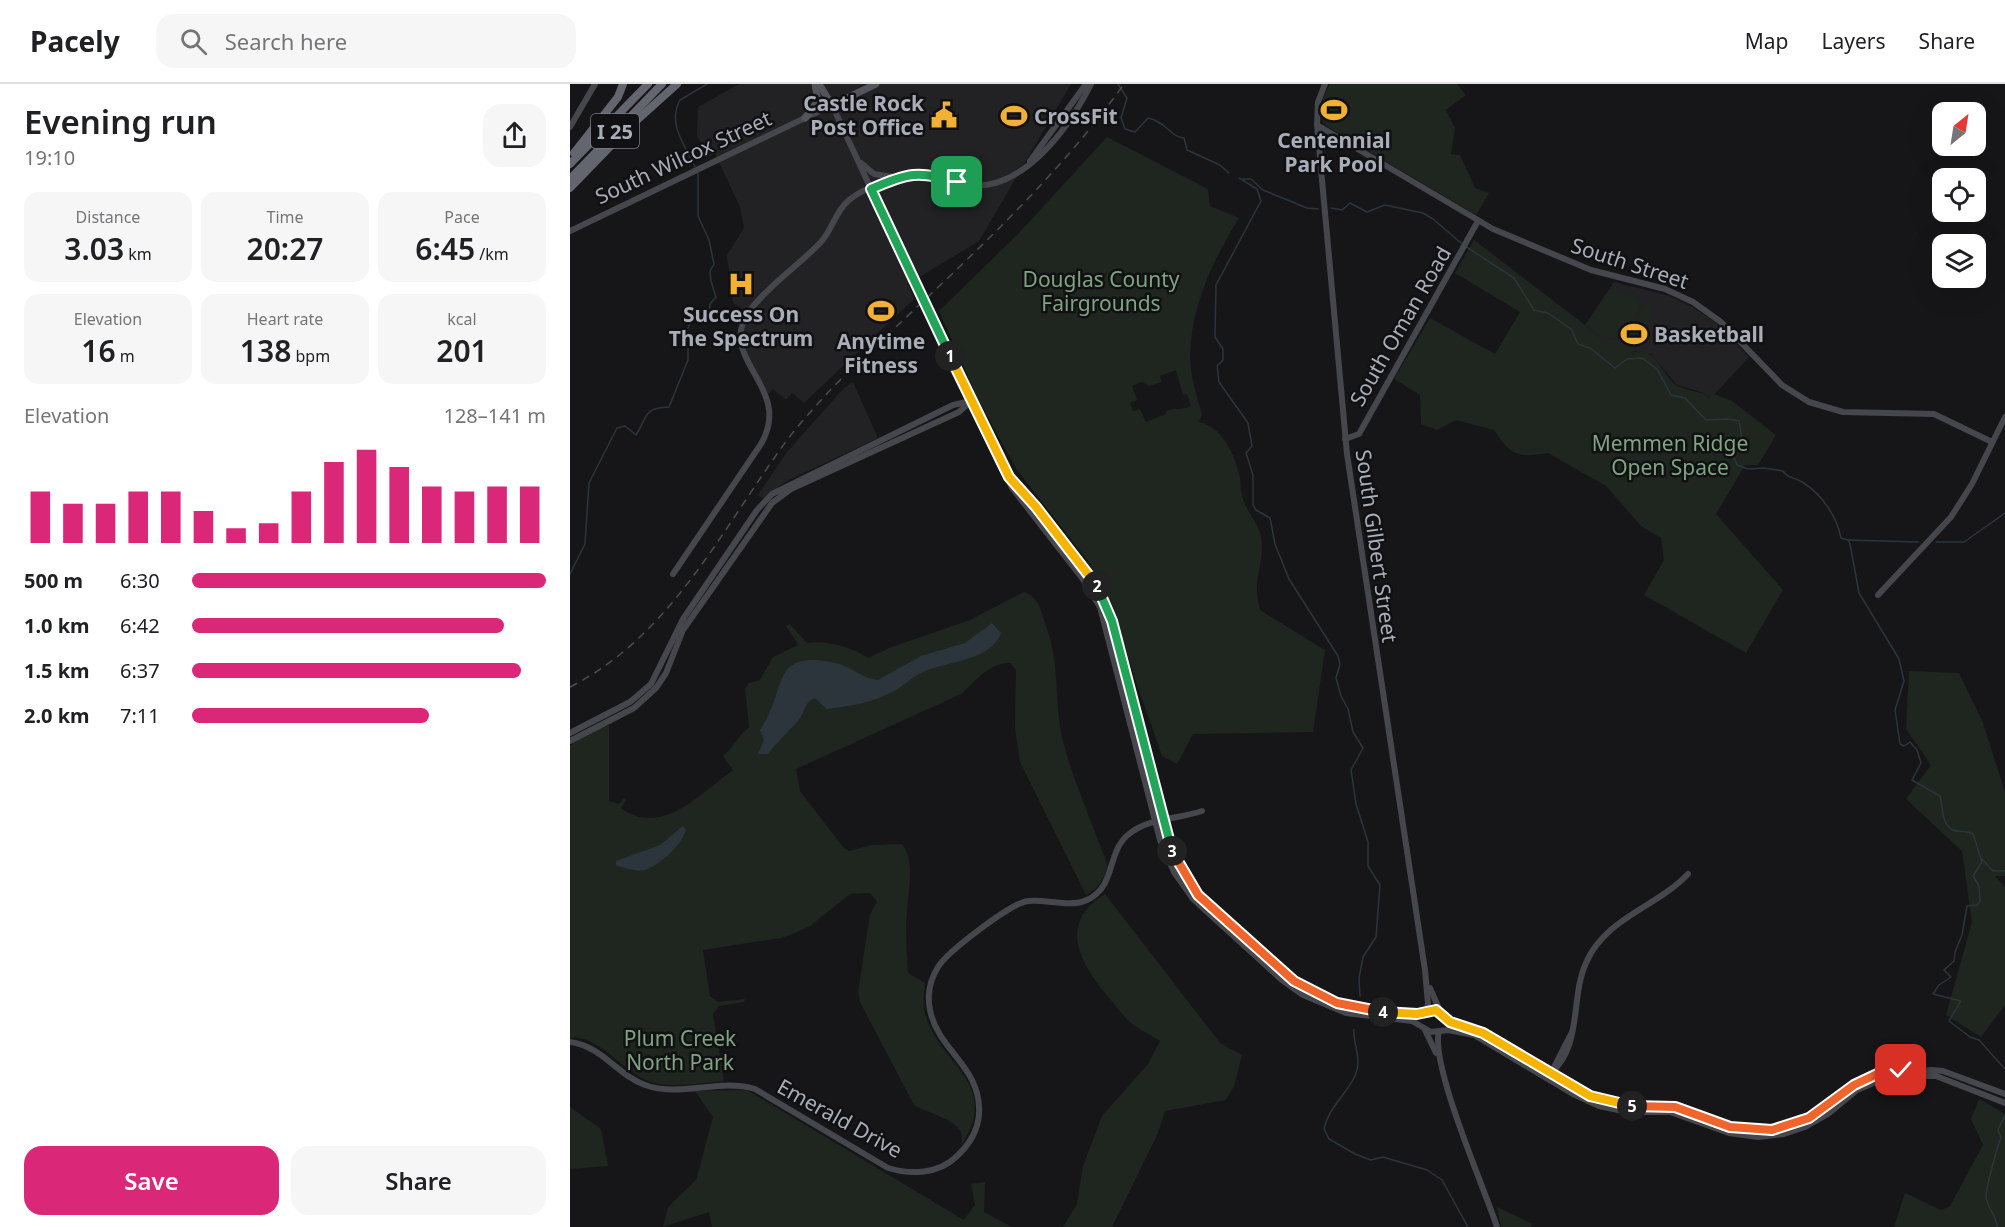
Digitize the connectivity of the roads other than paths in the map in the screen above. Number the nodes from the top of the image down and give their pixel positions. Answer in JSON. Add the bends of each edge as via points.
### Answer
{"nodes":[{"id":1,"x":595,"y":84,"type":"edge"},
{"id":2,"x":623,"y":84,"type":"edge"},
{"id":3,"x":648,"y":84,"type":"edge"},
{"id":4,"x":662,"y":84,"type":"edge"},
{"id":5,"x":676,"y":84,"type":"edge"},
{"id":6,"x":817,"y":84,"type":"edge"},
{"id":7,"x":876,"y":84,"type":"edge"},
{"id":8,"x":1086,"y":84,"type":"edge"},
{"id":9,"x":1090,"y":84,"type":"edge"},
{"id":10,"x":1325,"y":84,"type":"edge"},
{"id":11,"x":831,"y":105,"type":"junction"},
{"id":12,"x":805,"y":118,"type":"junction"},
{"id":13,"x":1317,"y":125,"type":"junction"},
{"id":14,"x":570,"y":127,"type":"edge"},
{"id":15,"x":1334,"y":135,"type":"junction"},
{"id":16,"x":1319,"y":146,"type":"junction"},
{"id":17,"x":570,"y":158,"type":"edge"},
{"id":18,"x":856,"y":158,"type":"junction"},
{"id":19,"x":570,"y":164,"type":"edge"},
{"id":20,"x":1025,"y":169,"type":"junction"},
{"id":21,"x":894,"y":178,"type":"junction"},
{"id":22,"x":570,"y":179,"type":"edge"},
{"id":23,"x":570,"y":188,"type":"edge"},
{"id":24,"x":871,"y":189,"type":"junction"},
{"id":25,"x":1478,"y":221,"type":"junction"},
{"id":26,"x":570,"y":231,"type":"edge"},
{"id":27,"x":971,"y":401,"type":"junction"},
{"id":28,"x":2005,"y":417,"type":"edge"},
{"id":29,"x":1345,"y":439,"type":"junction"},
{"id":30,"x":1992,"y":442,"type":"junction"},
{"id":31,"x":673,"y":574,"type":"dead end"},
{"id":32,"x":1878,"y":595,"type":"dead end"},
{"id":33,"x":570,"y":733,"type":"edge"},
{"id":34,"x":570,"y":741,"type":"edge"},
{"id":35,"x":1202,"y":811,"type":"dead end"},
{"id":36,"x":1159,"y":821,"type":"junction"},
{"id":37,"x":1688,"y":873,"type":"dead end"},
{"id":38,"x":1425,"y":970,"type":"junction"},
{"id":39,"x":1426,"y":1012,"type":"junction"},
{"id":40,"x":1442,"y":1015,"type":"junction"},
{"id":41,"x":1424,"y":1027,"type":"junction"},
{"id":42,"x":1440,"y":1030,"type":"junction"},
{"id":43,"x":570,"y":1042,"type":"edge"},
{"id":44,"x":1488,"y":1042,"type":"junction"},
{"id":45,"x":1517,"y":1055,"type":"junction"},
{"id":46,"x":1442,"y":1070,"type":"junction"},
{"id":47,"x":1887,"y":1071,"type":"junction"},
{"id":48,"x":1903,"y":1072,"type":"junction"},
{"id":49,"x":1549,"y":1076,"type":"junction"},
{"id":50,"x":1903,"y":1081,"type":"junction"},
{"id":51,"x":1890,"y":1082,"type":"junction"},
{"id":52,"x":2005,"y":1094,"type":"edge"},
{"id":53,"x":2005,"y":1103,"type":"edge"},
{"id":54,"x":1662,"y":1105,"type":"junction"},
{"id":55,"x":1651,"y":1111,"type":"junction"},
{"id":56,"x":1497,"y":1227,"type":"edge"}],
"edges":[{"from":1,"to":14,"type":"street"},
{"from":2,"to":17,"type":"highway","via":[[618,97]]},
{"from":3,"to":19,"type":"highway","number":"I 25"},
{"from":4,"to":22,"type":"highway","number":"I 25"},
{"from":5,"to":23,"type":"highway"},
{"from":6,"to":11,"type":"main road"},
{"from":6,"to":12,"type":"main road","via":[[818,101]]},
{"from":7,"to":11,"type":"main road","name":"South Wilcox Street"},
{"from":8,"to":20,"type":"street"},
{"from":9,"to":20,"type":"street","via":[[1042,154]]},
{"from":10,"to":13,"type":"street","name":"South Gilbert Street","via":[[1318,102]]},
{"from":11,"to":12,"type":"street","name":"South Wilcox Street"},
{"from":11,"to":18,"type":"street"},
{"from":12,"to":26,"type":"street","name":"South Wilcox Street"},
{"from":13,"to":15,"type":"street","name":"South Street"},
{"from":13,"to":16,"type":"street","name":"South Gilbert Street"},
{"from":15,"to":16,"type":"street","via":[[1325,136]]},
{"from":15,"to":25,"type":"street","name":"South Street"},
{"from":16,"to":29,"type":"street","name":"South Gilbert Street"},
{"from":18,"to":21,"type":"street","via":[[873,174]]},
{"from":18,"to":24,"type":"street"},
{"from":20,"to":21,"type":"street","via":[[1004,180],[979,185],[929,174]]},
{"from":21,"to":24,"type":"street"},
{"from":24,"to":27,"type":"street","bridge":true},
{"from":24,"to":31,"type":"street","via":[[845,203],[821,243],[746,316],[742,350],[767,395],[769,425],[761,444]]},
{"from":25,"to":29,"type":"street","name":"South Oman Road","via":[[1359,434]]},
{"from":25,"to":30,"type":"street","name":"South Street","via":[[1591,270],[1665,289],[1693,302],[1721,322],[1782,385],[1809,402],[1842,412],[1934,414]]},
{"from":27,"to":33,"type":"street","via":[[952,405],[772,494],[683,619],[651,684],[625,705]]},
{"from":27,"to":34,"type":"street","via":[[959,412],[787,491],[772,502],[683,630],[656,688],[634,708]]},
{"from":27,"to":36,"type":"street","via":[[1012,488],[1100,607]]},
{"from":28,"to":30,"type":"street"},
{"from":29,"to":38,"type":"street","name":"South Gilbert Street"},
{"from":30,"to":32,"type":"street","via":[[1951,517]]},
{"from":35,"to":36,"type":"street","name":"Emerald Drive"},
{"from":36,"to":39,"type":"street","via":[[1192,888],[1294,981],[1348,1007]]},
{"from":36,"to":41,"type":"street","via":[[1166,857],[1187,892],[1290,986],[1346,1013],[1412,1021]]},
{"from":36,"to":43,"type":"street","name":"Emerald Drive","via":[[1134,830],[1119,844],[1110,877],[1096,894],[1075,903],[1036,900],[1017,904],[939,966],[928,991],[933,1022],[973,1080],[979,1102],[973,1136],[948,1165],[904,1173],[888,1168],[755,1089],[732,1084],[670,1090],[644,1085],[598,1052]]},
{"from":37,"to":49,"type":"street","via":[[1665,895],[1618,923],[1592,950],[1581,977],[1571,1042]]},
{"from":38,"to":39,"type":"street","name":"South Gilbert Street"},
{"from":38,"to":40,"type":"street","name":"South Gilbert Street"},
{"from":39,"to":40,"type":"street","via":[[1434,1010]]},
{"from":39,"to":41,"type":"street","via":[[1422,1019]]},
{"from":40,"to":42,"type":"street","via":[[1444,1024]]},
{"from":40,"to":45,"type":"street","via":[[1450,1022],[1483,1033]]},
{"from":41,"to":42,"type":"street","via":[[1433,1032]]},
{"from":41,"to":46,"type":"street"},
{"from":42,"to":44,"type":"street","via":[[1467,1032]]},
{"from":42,"to":46,"type":"street","via":[[1437,1040]]},
{"from":44,"to":45,"type":"street"},
{"from":44,"to":49,"type":"street"},
{"from":45,"to":49,"type":"street"},
{"from":46,"to":56,"type":"street"},
{"from":47,"to":48,"type":"street","via":[[1894,1067]]},
{"from":47,"to":51,"type":"street"},
{"from":47,"to":54,"type":"street","via":[[1854,1085],[1809,1118],[1772,1130],[1730,1127]]},
{"from":48,"to":50,"type":"street"},
{"from":48,"to":52,"type":"street","via":[[1944,1071]]},
{"from":49,"to":54,"type":"street","via":[[1604,1101]]},
{"from":49,"to":55,"type":"street","via":[[1599,1106],[1628,1112]]},
{"from":50,"to":51,"type":"street"},
{"from":50,"to":53,"type":"street","via":[[1936,1076]]},
{"from":51,"to":55,"type":"street","via":[[1868,1084],[1812,1124],[1774,1136],[1735,1134],[1680,1114]]},
{"from":54,"to":55,"type":"street"}]}
